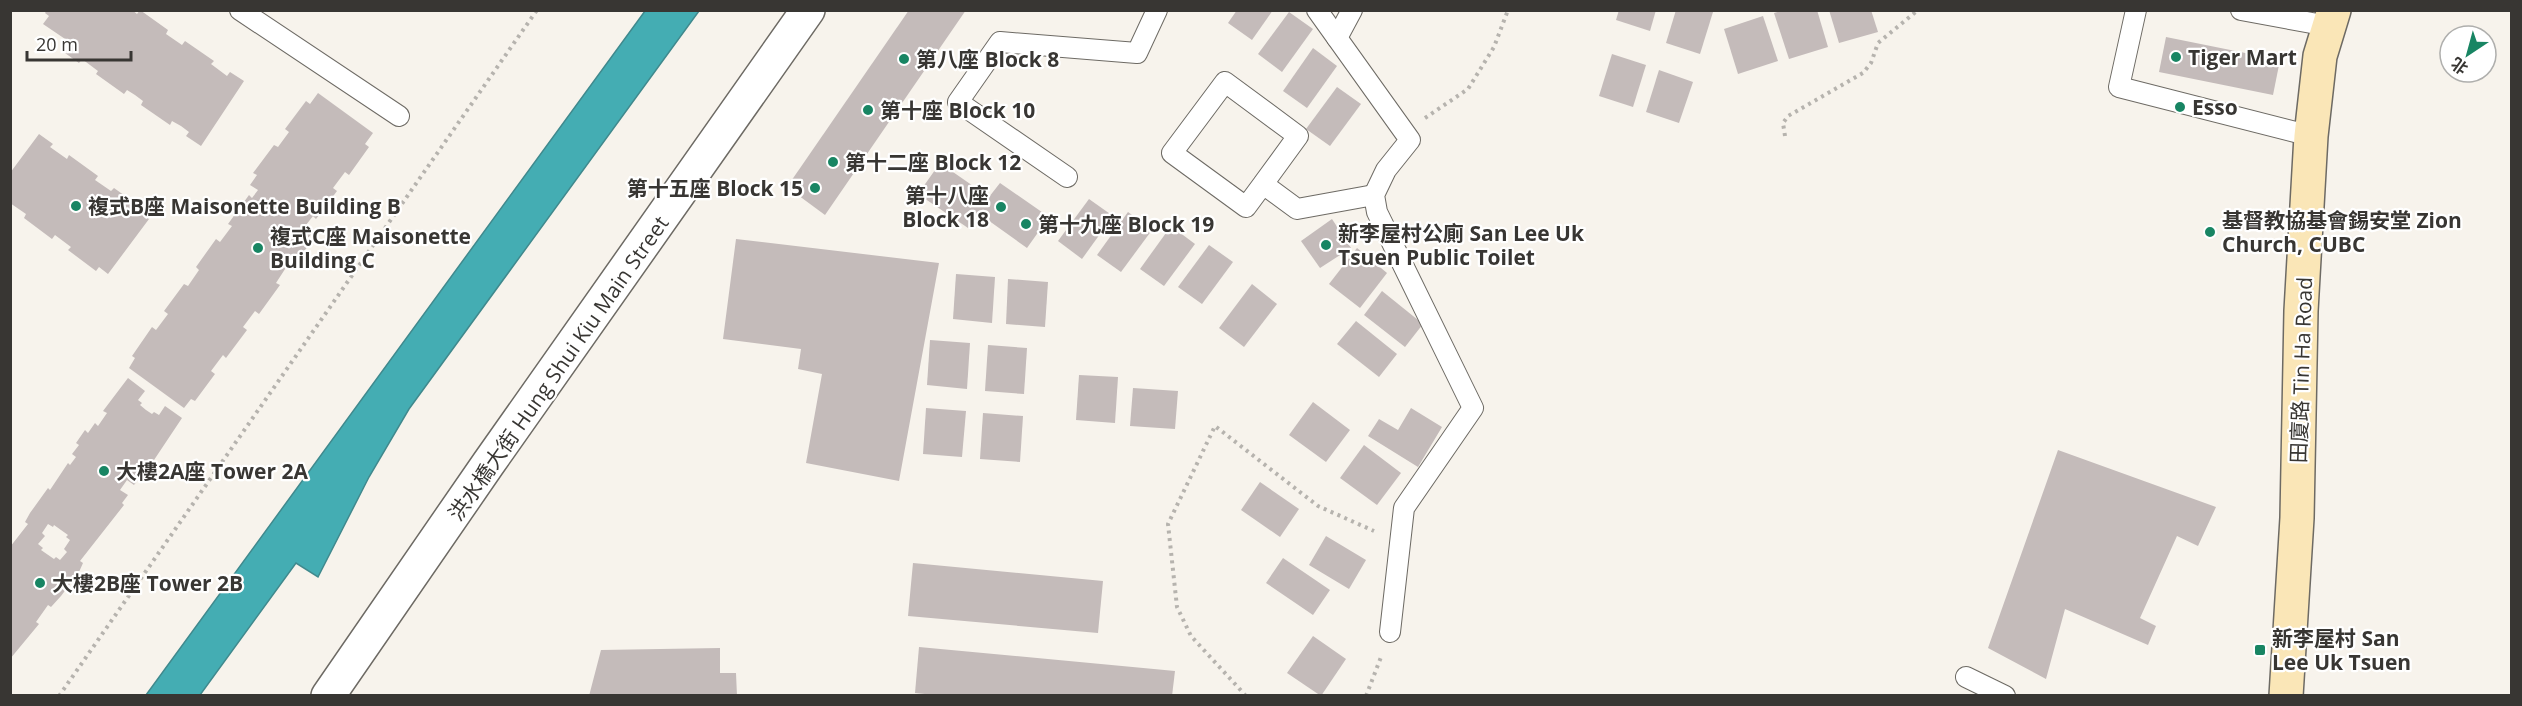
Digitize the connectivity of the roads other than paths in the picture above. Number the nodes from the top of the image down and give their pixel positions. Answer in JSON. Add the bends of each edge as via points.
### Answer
{"nodes":[{"id":1,"x":240,"y":10,"type":"edge"},
{"id":2,"x":808,"y":10,"type":"edge"},
{"id":3,"x":1157,"y":10,"type":"edge"},
{"id":4,"x":1317,"y":10,"type":"edge"},
{"id":5,"x":1352,"y":10,"type":"edge"},
{"id":6,"x":2136,"y":10,"type":"edge"},
{"id":7,"x":2241,"y":10,"type":"edge"},
{"id":8,"x":2331,"y":18,"type":"edge"},
{"id":9,"x":1338,"y":38,"type":"junction"},
{"id":10,"x":399,"y":116,"type":"dead end"},
{"id":11,"x":2311,"y":136,"type":"junction"},
{"id":12,"x":1067,"y":177,"type":"dead end"},
{"id":13,"x":1263,"y":184,"type":"junction"},
{"id":14,"x":1374,"y":195,"type":"junction"},
{"id":15,"x":1390,"y":632,"type":"road end"},
{"id":16,"x":1966,"y":677,"type":"dead end"},
{"id":17,"x":328,"y":696,"type":"edge"},
{"id":18,"x":2005,"y":696,"type":"edge"},
{"id":19,"x":2286,"y":696,"type":"edge"}],
"edges":[{"from":1,"to":10,"type":"lane"},
{"from":2,"to":17,"type":"street","name":"洪水橋大街 Hung Shui Kiu Main Street"},
{"from":3,"to":12,"type":"lane","via":[[1137,53],[1000,42],[958,102]]},
{"from":4,"to":9,"type":"lane"},
{"from":5,"to":9,"type":"lane"},
{"from":6,"to":11,"type":"lane","via":[[2119,87]]},
{"from":7,"to":8,"type":"lane"},
{"from":8,"to":11,"type":"street","name":"田廈路 Tin Ha Road","via":[[2320,56]]},
{"from":9,"to":14,"type":"lane","via":[[1410,140],[1386,170]]},
{"from":11,"to":19,"type":"street","name":"田廈路 Tin Ha Road","via":[[2301,311],[2297,518]]},
{"from":13,"to":13,"type":"lane","via":[[1298,136],[1225,82],[1172,153],[1246,207]]},
{"from":13,"to":14,"type":"lane","via":[[1297,209]]},
{"from":14,"to":15,"type":"lane","via":[[1377,212],[1473,408],[1404,508]]},
{"from":16,"to":18,"type":"lane"}]}
